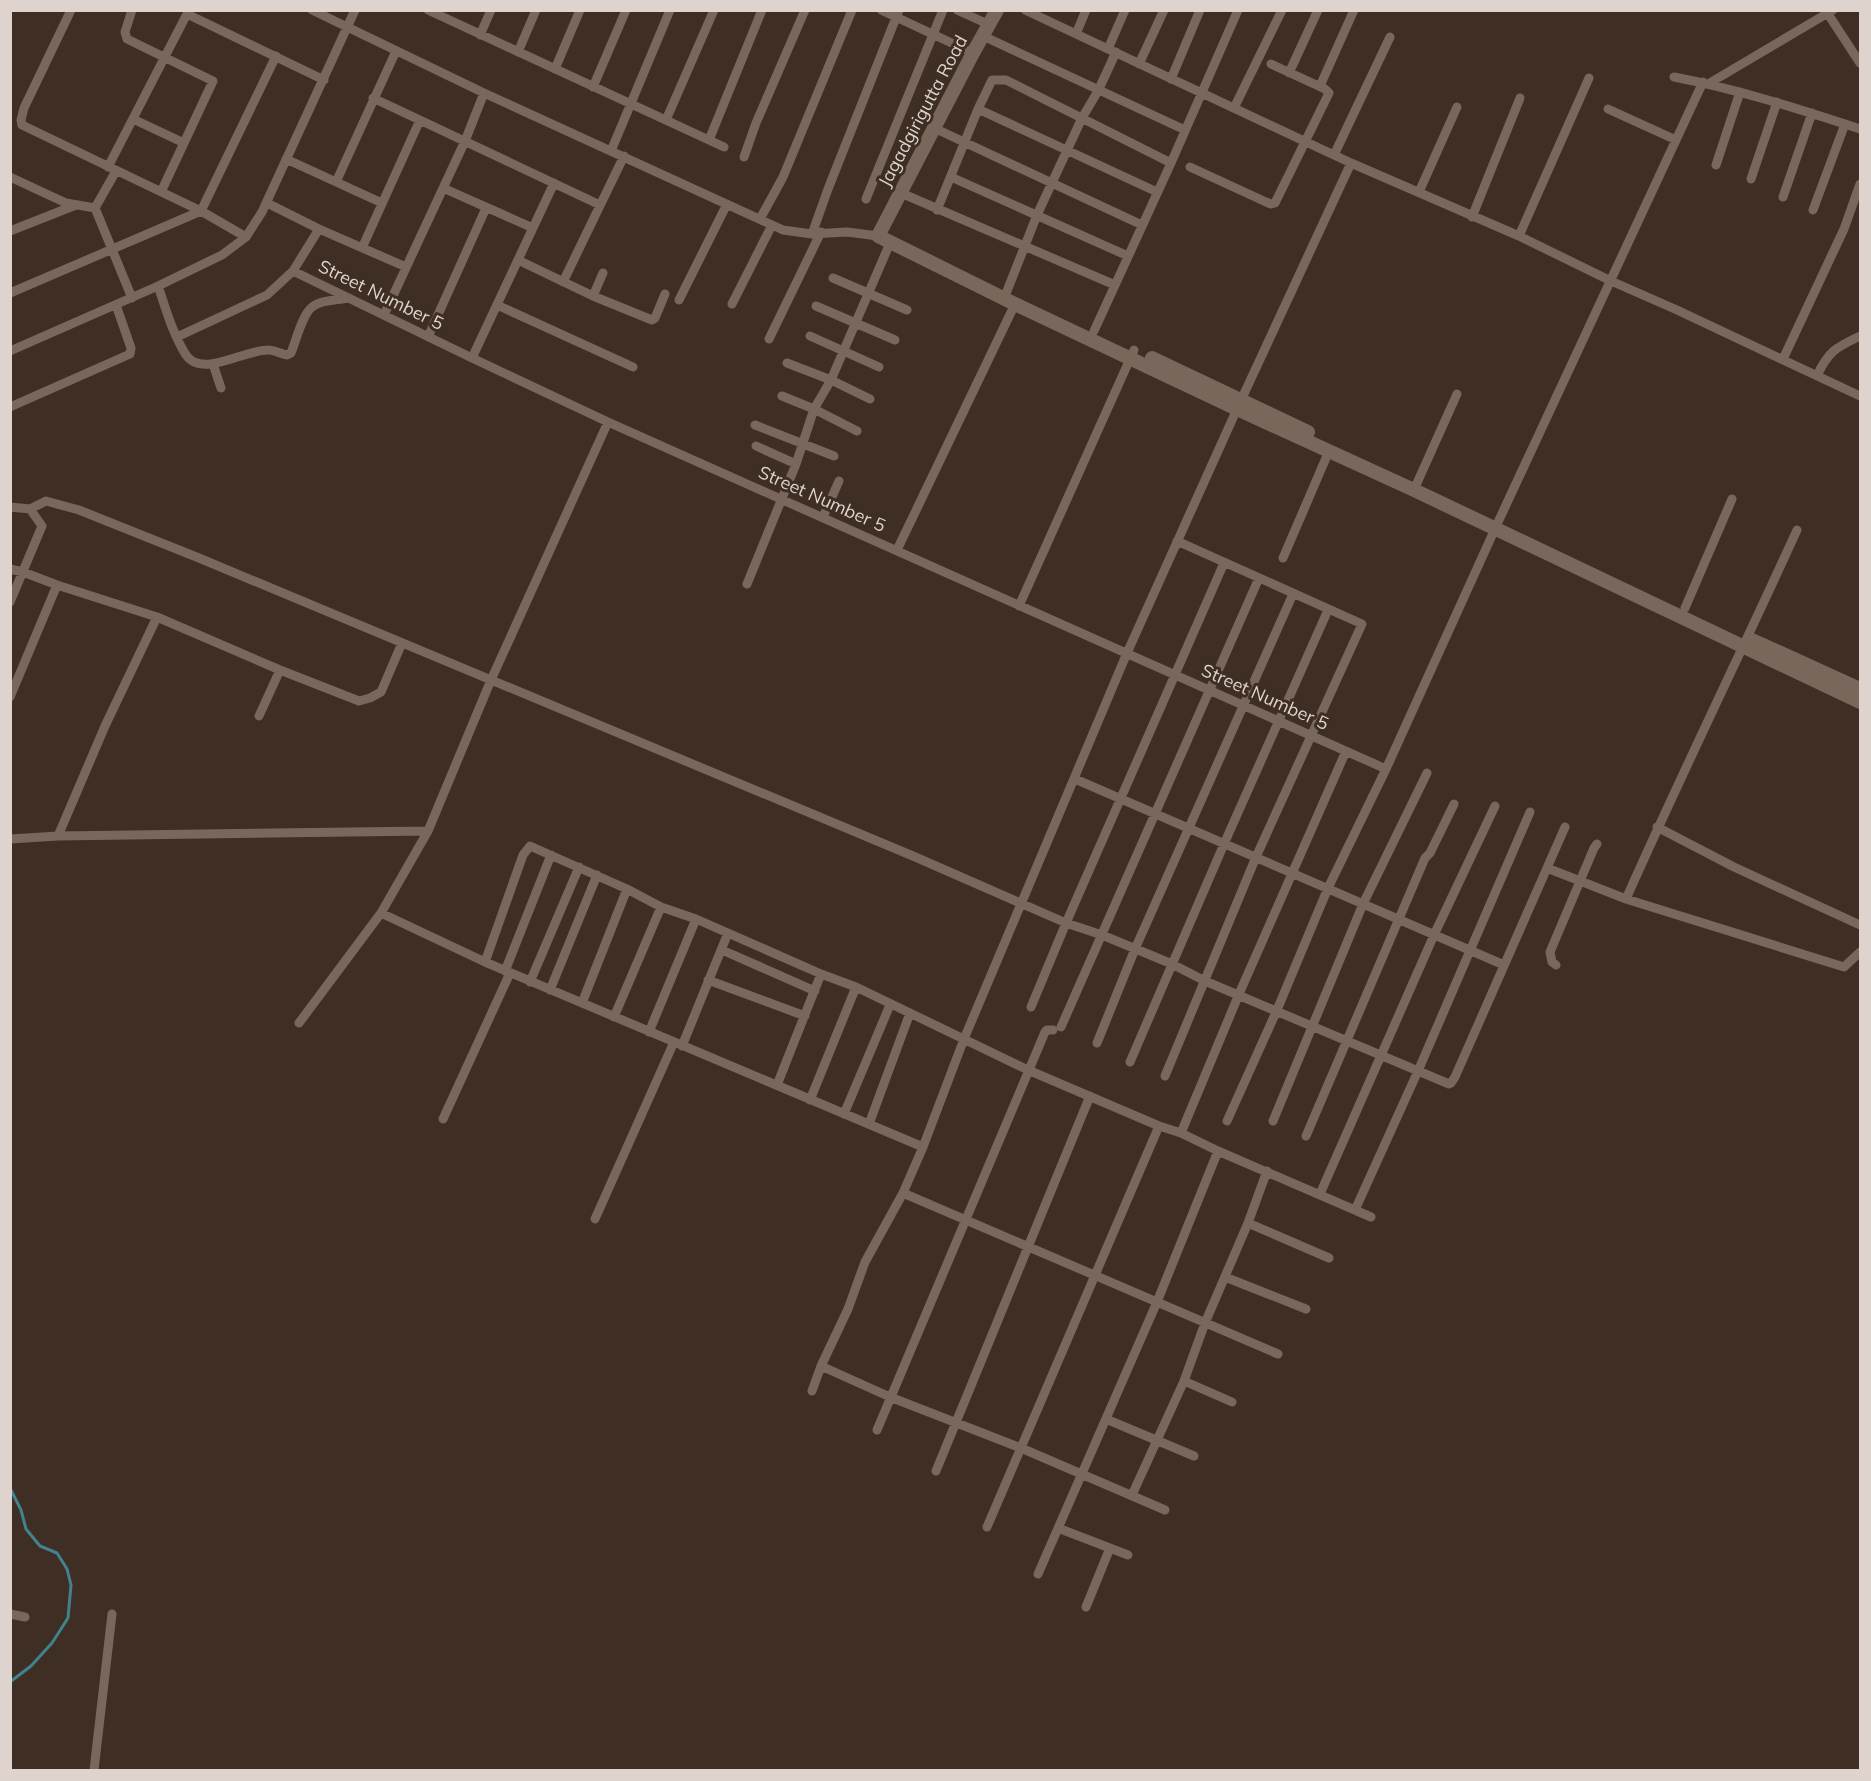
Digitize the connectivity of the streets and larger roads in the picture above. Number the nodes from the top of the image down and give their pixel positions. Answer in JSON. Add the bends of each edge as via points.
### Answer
{"nodes":[{"id":1,"x":132,"y":10,"type":"edge"},
{"id":2,"x":312,"y":10,"type":"edge"},
{"id":3,"x":355,"y":10,"type":"edge"},
{"id":4,"x":428,"y":10,"type":"edge"},
{"id":5,"x":491,"y":10,"type":"edge"},
{"id":6,"x":536,"y":10,"type":"edge"},
{"id":7,"x":580,"y":10,"type":"edge"},
{"id":8,"x":626,"y":10,"type":"edge"},
{"id":9,"x":670,"y":10,"type":"edge"},
{"id":10,"x":714,"y":10,"type":"edge"},
{"id":11,"x":762,"y":10,"type":"edge"},
{"id":12,"x":805,"y":10,"type":"edge"},
{"id":13,"x":852,"y":10,"type":"edge"},
{"id":14,"x":881,"y":10,"type":"edge"},
{"id":15,"x":943,"y":10,"type":"edge"},
{"id":16,"x":957,"y":10,"type":"edge"},
{"id":17,"x":997,"y":10,"type":"edge"},
{"id":18,"x":1025,"y":10,"type":"edge"},
{"id":19,"x":1086,"y":10,"type":"edge"},
{"id":20,"x":1125,"y":10,"type":"edge"},
{"id":21,"x":1164,"y":10,"type":"edge"},
{"id":22,"x":1200,"y":10,"type":"edge"},
{"id":23,"x":1238,"y":10,"type":"edge"},
{"id":24,"x":1282,"y":10,"type":"edge"},
{"id":25,"x":1318,"y":10,"type":"edge"},
{"id":26,"x":1354,"y":10,"type":"edge"},
{"id":27,"x":70,"y":11,"type":"edge"},
{"id":28,"x":188,"y":12,"type":"edge"},
{"id":29,"x":1830,"y":12,"type":"edge"},
{"id":30,"x":446,"y":14,"type":"edge"},
{"id":31,"x":898,"y":14,"type":"edge"},
{"id":32,"x":1044,"y":14,"type":"edge"},
{"id":33,"x":347,"y":27,"type":"junction"},
{"id":34,"x":986,"y":30,"type":"junction"},
{"id":35,"x":1076,"y":34,"type":"junction"},
{"id":36,"x":480,"y":35,"type":"junction"},
{"id":37,"x":933,"y":35,"type":"junction"},
{"id":38,"x":1390,"y":37,"type":"dead end"},
{"id":39,"x":396,"y":51,"type":"junction"},
{"id":40,"x":1112,"y":51,"type":"junction"},
{"id":41,"x":518,"y":52,"type":"junction"},
{"id":42,"x":973,"y":53,"type":"junction"},
{"id":43,"x":276,"y":56,"type":"junction"},
{"id":44,"x":165,"y":58,"type":"junction"},
{"id":45,"x":1860,"y":63,"type":"edge"},
{"id":46,"x":1139,"y":64,"type":"junction"},
{"id":47,"x":1270,"y":64,"type":"dead end"},
{"id":48,"x":555,"y":69,"type":"junction"},
{"id":49,"x":1289,"y":73,"type":"junction"},
{"id":50,"x":1674,"y":77,"type":"dead end"},
{"id":51,"x":1589,"y":78,"type":"dead end"},
{"id":52,"x":1171,"y":79,"type":"junction"},
{"id":53,"x":324,"y":80,"type":"junction"},
{"id":54,"x":1705,"y":83,"type":"junction"},
{"id":55,"x":1320,"y":86,"type":"junction"},
{"id":56,"x":594,"y":87,"type":"junction"},
{"id":57,"x":1098,"y":90,"type":"junction"},
{"id":58,"x":1740,"y":92,"type":"junction"},
{"id":59,"x":484,"y":93,"type":"junction"},
{"id":60,"x":1202,"y":93,"type":"junction"},
{"id":61,"x":373,"y":98,"type":"junction"},
{"id":62,"x":1520,"y":98,"type":"dead end"},
{"id":63,"x":1778,"y":102,"type":"junction"},
{"id":64,"x":631,"y":104,"type":"junction"},
{"id":65,"x":1456,"y":107,"type":"dead end"},
{"id":66,"x":1234,"y":108,"type":"junction"},
{"id":67,"x":978,"y":109,"type":"junction"},
{"id":68,"x":1608,"y":109,"type":"dead end"},
{"id":69,"x":1812,"y":113,"type":"junction"},
{"id":70,"x":1082,"y":118,"type":"junction"},
{"id":71,"x":133,"y":119,"type":"junction"},
{"id":72,"x":420,"y":120,"type":"junction"},
{"id":73,"x":666,"y":120,"type":"junction"},
{"id":74,"x":1845,"y":124,"type":"junction"},
{"id":75,"x":934,"y":128,"type":"junction"},
{"id":76,"x":1860,"y":129,"type":"edge"},
{"id":77,"x":1185,"y":130,"type":"junction"},
{"id":78,"x":709,"y":140,"type":"junction"},
{"id":79,"x":1676,"y":140,"type":"junction"},
{"id":80,"x":465,"y":141,"type":"junction"},
{"id":81,"x":1305,"y":141,"type":"junction"},
{"id":82,"x":965,"y":142,"type":"junction"},
{"id":83,"x":184,"y":143,"type":"junction"},
{"id":84,"x":724,"y":147,"type":"dead end"},
{"id":85,"x":1067,"y":150,"type":"junction"},
{"id":86,"x":611,"y":151,"type":"junction"},
{"id":87,"x":1334,"y":155,"type":"junction"},
{"id":88,"x":624,"y":156,"type":"junction"},
{"id":89,"x":744,"y":157,"type":"dead end"},
{"id":90,"x":286,"y":159,"type":"junction"},
{"id":91,"x":1171,"y":163,"type":"junction"},
{"id":92,"x":1352,"y":163,"type":"junction"},
{"id":93,"x":1716,"y":165,"type":"dead end"},
{"id":94,"x":1190,"y":167,"type":"dead end"},
{"id":95,"x":112,"y":169,"type":"junction"},
{"id":96,"x":10,"y":177,"type":"edge"},
{"id":97,"x":951,"y":177,"type":"junction"},
{"id":98,"x":1751,"y":179,"type":"dead end"},
{"id":99,"x":336,"y":182,"type":"junction"},
{"id":100,"x":554,"y":183,"type":"junction"},
{"id":101,"x":1052,"y":183,"type":"junction"},
{"id":102,"x":1860,"y":184,"type":"edge"},
{"id":103,"x":443,"y":188,"type":"junction"},
{"id":104,"x":161,"y":192,"type":"junction"},
{"id":105,"x":1157,"y":192,"type":"junction"},
{"id":106,"x":1419,"y":192,"type":"junction"},
{"id":107,"x":901,"y":193,"type":"junction"},
{"id":108,"x":1783,"y":197,"type":"dead end"},
{"id":109,"x":866,"y":199,"type":"dead end"},
{"id":110,"x":267,"y":203,"type":"junction"},
{"id":111,"x":382,"y":203,"type":"junction"},
{"id":112,"x":727,"y":204,"type":"junction"},
{"id":113,"x":76,"y":205,"type":"junction"},
{"id":114,"x":600,"y":205,"type":"junction"},
{"id":115,"x":95,"y":207,"type":"junction"},
{"id":116,"x":486,"y":208,"type":"junction"},
{"id":117,"x":938,"y":210,"type":"junction"},
{"id":118,"x":1813,"y":210,"type":"dead end"},
{"id":119,"x":201,"y":211,"type":"junction"},
{"id":120,"x":1037,"y":215,"type":"junction"},
{"id":121,"x":1472,"y":217,"type":"junction"},
{"id":122,"x":760,"y":219,"type":"junction"},
{"id":123,"x":772,"y":225,"type":"junction"},
{"id":124,"x":1142,"y":225,"type":"junction"},
{"id":125,"x":533,"y":228,"type":"junction"},
{"id":126,"x":319,"y":229,"type":"junction"},
{"id":127,"x":10,"y":231,"type":"edge"},
{"id":128,"x":816,"y":233,"type":"junction"},
{"id":129,"x":883,"y":236,"type":"junction"},
{"id":130,"x":1518,"y":236,"type":"junction"},
{"id":131,"x":246,"y":237,"type":"junction"},
{"id":132,"x":362,"y":248,"type":"junction"},
{"id":133,"x":1025,"y":248,"type":"junction"},
{"id":134,"x":113,"y":249,"type":"junction"},
{"id":135,"x":1128,"y":256,"type":"junction"},
{"id":136,"x":518,"y":260,"type":"junction"},
{"id":137,"x":406,"y":267,"type":"junction"},
{"id":138,"x":292,"y":271,"type":"junction"},
{"id":139,"x":603,"y":273,"type":"dead end"},
{"id":140,"x":832,"y":279,"type":"dead end"},
{"id":141,"x":1611,"y":281,"type":"junction"},
{"id":142,"x":563,"y":282,"type":"junction"},
{"id":143,"x":1115,"y":285,"type":"junction"},
{"id":144,"x":158,"y":286,"type":"junction"},
{"id":145,"x":1007,"y":291,"type":"junction"},
{"id":146,"x":10,"y":293,"type":"edge"},
{"id":147,"x":665,"y":294,"type":"dead end"},
{"id":148,"x":869,"y":294,"type":"junction"},
{"id":149,"x":593,"y":296,"type":"junction"},
{"id":150,"x":132,"y":298,"type":"junction"},
{"id":151,"x":349,"y":298,"type":"junction"},
{"id":152,"x":679,"y":300,"type":"dead end"},
{"id":153,"x":732,"y":304,"type":"dead end"},
{"id":154,"x":1015,"y":304,"type":"junction"},
{"id":155,"x":116,"y":305,"type":"junction"},
{"id":156,"x":497,"y":305,"type":"junction"},
{"id":157,"x":816,"y":306,"type":"dead end"},
{"id":158,"x":907,"y":310,"type":"dead end"},
{"id":159,"x":384,"y":315,"type":"junction"},
{"id":160,"x":856,"y":323,"type":"junction"},
{"id":161,"x":1094,"y":331,"type":"junction"},
{"id":162,"x":810,"y":336,"type":"dead end"},
{"id":163,"x":1860,"y":336,"type":"edge"},
{"id":164,"x":177,"y":337,"type":"junction"},
{"id":165,"x":428,"y":337,"type":"junction"},
{"id":166,"x":769,"y":339,"type":"dead end"},
{"id":167,"x":895,"y":340,"type":"dead end"},
{"id":168,"x":10,"y":351,"type":"edge"},
{"id":169,"x":843,"y":351,"type":"junction"},
{"id":170,"x":1132,"y":354,"type":"junction"},
{"id":171,"x":472,"y":358,"type":"junction"},
{"id":172,"x":1783,"y":359,"type":"junction"},
{"id":173,"x":787,"y":363,"type":"dead end"},
{"id":174,"x":213,"y":364,"type":"junction"},
{"id":175,"x":633,"y":367,"type":"dead end"},
{"id":176,"x":879,"y":367,"type":"dead end"},
{"id":177,"x":1817,"y":376,"type":"junction"},
{"id":178,"x":831,"y":380,"type":"junction"},
{"id":179,"x":220,"y":388,"type":"dead end"},
{"id":180,"x":1457,"y":394,"type":"dead end"},
{"id":181,"x":782,"y":396,"type":"dead end"},
{"id":182,"x":1860,"y":396,"type":"edge"},
{"id":183,"x":870,"y":399,"type":"dead end"},
{"id":184,"x":1239,"y":405,"type":"junction"},
{"id":185,"x":10,"y":407,"type":"edge"},
{"id":186,"x":814,"y":409,"type":"junction"},
{"id":187,"x":608,"y":422,"type":"junction"},
{"id":188,"x":755,"y":425,"type":"dead end"},
{"id":189,"x":857,"y":431,"type":"dead end"},
{"id":190,"x":802,"y":443,"type":"junction"},
{"id":191,"x":756,"y":446,"type":"dead end"},
{"id":192,"x":1329,"y":451,"type":"junction"},
{"id":193,"x":834,"y":456,"type":"dead end"},
{"id":194,"x":796,"y":464,"type":"junction"},
{"id":195,"x":839,"y":481,"type":"dead end"},
{"id":196,"x":1417,"y":483,"type":"junction"},
{"id":197,"x":782,"y":499,"type":"junction"},
{"id":198,"x":1732,"y":499,"type":"dead end"},
{"id":199,"x":10,"y":507,"type":"edge"},
{"id":200,"x":30,"y":509,"type":"junction"},
{"id":201,"x":823,"y":517,"type":"junction"},
{"id":202,"x":1497,"y":524,"type":"junction"},
{"id":203,"x":1797,"y":530,"type":"dead end"},
{"id":204,"x":1177,"y":541,"type":"junction"},
{"id":205,"x":897,"y":550,"type":"junction"},
{"id":206,"x":1282,"y":558,"type":"dead end"},
{"id":207,"x":1224,"y":563,"type":"junction"},
{"id":208,"x":10,"y":569,"type":"edge"},
{"id":209,"x":23,"y":572,"type":"junction"},
{"id":210,"x":1259,"y":578,"type":"junction"},
{"id":211,"x":747,"y":584,"type":"dead end"},
{"id":212,"x":57,"y":585,"type":"junction"},
{"id":213,"x":1293,"y":594,"type":"junction"},
{"id":214,"x":10,"y":602,"type":"edge"},
{"id":215,"x":1019,"y":606,"type":"junction"},
{"id":216,"x":1685,"y":608,"type":"junction"},
{"id":217,"x":1328,"y":610,"type":"junction"},
{"id":218,"x":157,"y":617,"type":"junction"},
{"id":219,"x":1746,"y":642,"type":"junction"},
{"id":220,"x":402,"y":643,"type":"junction"},
{"id":221,"x":1127,"y":653,"type":"junction"},
{"id":222,"x":1805,"y":669,"type":"junction"},
{"id":223,"x":280,"y":670,"type":"junction"},
{"id":224,"x":1174,"y":675,"type":"junction"},
{"id":225,"x":491,"y":680,"type":"junction"},
{"id":226,"x":1860,"y":688,"type":"edge"},
{"id":227,"x":1209,"y":692,"type":"junction"},
{"id":228,"x":10,"y":697,"type":"edge"},
{"id":229,"x":1860,"y":702,"type":"edge"},
{"id":230,"x":1243,"y":706,"type":"junction"},
{"id":231,"x":259,"y":716,"type":"dead end"},
{"id":232,"x":1278,"y":722,"type":"junction"},
{"id":233,"x":1311,"y":736,"type":"junction"},
{"id":234,"x":1346,"y":752,"type":"junction"},
{"id":235,"x":1386,"y":770,"type":"junction"},
{"id":236,"x":1427,"y":773,"type":"dead end"},
{"id":237,"x":1075,"y":779,"type":"junction"},
{"id":238,"x":1120,"y":798,"type":"junction"},
{"id":239,"x":1454,"y":804,"type":"dead end"},
{"id":240,"x":1495,"y":806,"type":"dead end"},
{"id":241,"x":1530,"y":812,"type":"dead end"},
{"id":242,"x":1155,"y":813,"type":"junction"},
{"id":243,"x":1657,"y":826,"type":"junction"},
{"id":244,"x":1565,"y":827,"type":"dead end"},
{"id":245,"x":1189,"y":828,"type":"junction"},
{"id":246,"x":428,"y":831,"type":"junction"},
{"id":247,"x":58,"y":836,"type":"junction"},
{"id":248,"x":10,"y":839,"type":"edge"},
{"id":249,"x":1224,"y":843,"type":"junction"},
{"id":250,"x":1597,"y":844,"type":"dead end"},
{"id":251,"x":551,"y":855,"type":"junction"},
{"id":252,"x":1256,"y":857,"type":"junction"},
{"id":253,"x":579,"y":867,"type":"junction"},
{"id":254,"x":1547,"y":867,"type":"junction"},
{"id":255,"x":1292,"y":873,"type":"junction"},
{"id":256,"x":597,"y":875,"type":"junction"},
{"id":257,"x":1581,"y":881,"type":"junction"},
{"id":258,"x":1328,"y":888,"type":"junction"},
{"id":259,"x":627,"y":889,"type":"junction"},
{"id":260,"x":1626,"y":899,"type":"junction"},
{"id":261,"x":1022,"y":904,"type":"junction"},
{"id":262,"x":1363,"y":904,"type":"junction"},
{"id":263,"x":661,"y":907,"type":"junction"},
{"id":264,"x":381,"y":913,"type":"junction"},
{"id":265,"x":696,"y":919,"type":"junction"},
{"id":266,"x":1400,"y":920,"type":"junction"},
{"id":267,"x":1066,"y":923,"type":"junction"},
{"id":268,"x":1860,"y":925,"type":"edge"},
{"id":269,"x":728,"y":933,"type":"junction"},
{"id":270,"x":1102,"y":935,"type":"junction"},
{"id":271,"x":1434,"y":935,"type":"junction"},
{"id":272,"x":1135,"y":949,"type":"junction"},
{"id":273,"x":722,"y":950,"type":"junction"},
{"id":274,"x":1470,"y":951,"type":"junction"},
{"id":275,"x":1860,"y":952,"type":"edge"},
{"id":276,"x":485,"y":962,"type":"junction"},
{"id":277,"x":1172,"y":964,"type":"junction"},
{"id":278,"x":1504,"y":965,"type":"junction"},
{"id":279,"x":1556,"y":965,"type":"dead end"},
{"id":280,"x":507,"y":972,"type":"junction"},
{"id":281,"x":821,"y":974,"type":"junction"},
{"id":282,"x":708,"y":980,"type":"junction"},
{"id":283,"x":1205,"y":981,"type":"junction"},
{"id":284,"x":530,"y":982,"type":"junction"},
{"id":285,"x":856,"y":987,"type":"junction"},
{"id":286,"x":550,"y":990,"type":"junction"},
{"id":287,"x":815,"y":991,"type":"junction"},
{"id":288,"x":1239,"y":994,"type":"junction"},
{"id":289,"x":582,"y":1003,"type":"junction"},
{"id":290,"x":890,"y":1005,"type":"junction"},
{"id":291,"x":1031,"y":1008,"type":"dead end"},
{"id":292,"x":1277,"y":1010,"type":"junction"},
{"id":293,"x":910,"y":1012,"type":"junction"},
{"id":294,"x":805,"y":1016,"type":"junction"},
{"id":295,"x":614,"y":1017,"type":"junction"},
{"id":296,"x":299,"y":1023,"type":"dead end"},
{"id":297,"x":1312,"y":1026,"type":"junction"},
{"id":298,"x":649,"y":1032,"type":"junction"},
{"id":299,"x":964,"y":1039,"type":"junction"},
{"id":300,"x":1346,"y":1041,"type":"junction"},
{"id":301,"x":1097,"y":1043,"type":"dead end"},
{"id":302,"x":678,"y":1044,"type":"junction"},
{"id":303,"x":1381,"y":1055,"type":"junction"},
{"id":304,"x":1130,"y":1062,"type":"dead end"},
{"id":305,"x":1028,"y":1070,"type":"junction"},
{"id":306,"x":1418,"y":1071,"type":"junction"},
{"id":307,"x":1165,"y":1076,"type":"dead end"},
{"id":308,"x":777,"y":1085,"type":"junction"},
{"id":309,"x":1090,"y":1096,"type":"junction"},
{"id":310,"x":810,"y":1100,"type":"junction"},
{"id":311,"x":844,"y":1114,"type":"junction"},
{"id":312,"x":442,"y":1119,"type":"dead end"},
{"id":313,"x":1227,"y":1120,"type":"dead end"},
{"id":314,"x":1273,"y":1120,"type":"dead end"},
{"id":315,"x":869,"y":1124,"type":"junction"},
{"id":316,"x":1159,"y":1126,"type":"junction"},
{"id":317,"x":1181,"y":1133,"type":"junction"},
{"id":318,"x":1306,"y":1136,"type":"dead end"},
{"id":319,"x":923,"y":1147,"type":"junction"},
{"id":320,"x":1218,"y":1151,"type":"junction"},
{"id":321,"x":1267,"y":1171,"type":"junction"},
{"id":322,"x":903,"y":1193,"type":"junction"},
{"id":323,"x":1320,"y":1194,"type":"junction"},
{"id":324,"x":1355,"y":1210,"type":"junction"},
{"id":325,"x":1371,"y":1217,"type":"dead end"},
{"id":326,"x":595,"y":1219,"type":"dead end"},
{"id":327,"x":965,"y":1220,"type":"junction"},
{"id":328,"x":1248,"y":1223,"type":"junction"},
{"id":329,"x":1029,"y":1247,"type":"junction"},
{"id":330,"x":1329,"y":1258,"type":"dead end"},
{"id":331,"x":1095,"y":1276,"type":"junction"},
{"id":332,"x":1225,"y":1276,"type":"junction"},
{"id":333,"x":1157,"y":1302,"type":"junction"},
{"id":334,"x":1306,"y":1309,"type":"dead end"},
{"id":335,"x":1205,"y":1323,"type":"junction"},
{"id":336,"x":1278,"y":1354,"type":"dead end"},
{"id":337,"x":820,"y":1366,"type":"junction"},
{"id":338,"x":1184,"y":1381,"type":"junction"},
{"id":339,"x":812,"y":1391,"type":"dead end"},
{"id":340,"x":890,"y":1397,"type":"junction"},
{"id":341,"x":1232,"y":1402,"type":"dead end"},
{"id":342,"x":1106,"y":1419,"type":"junction"},
{"id":343,"x":955,"y":1422,"type":"junction"},
{"id":344,"x":877,"y":1430,"type":"dead end"},
{"id":345,"x":1157,"y":1441,"type":"junction"},
{"id":346,"x":1021,"y":1448,"type":"junction"},
{"id":347,"x":1194,"y":1456,"type":"dead end"},
{"id":348,"x":936,"y":1471,"type":"dead end"},
{"id":349,"x":1082,"y":1474,"type":"junction"},
{"id":350,"x":1132,"y":1495,"type":"junction"},
{"id":351,"x":1165,"y":1510,"type":"dead end"},
{"id":352,"x":987,"y":1527,"type":"dead end"},
{"id":353,"x":1058,"y":1528,"type":"junction"},
{"id":354,"x":1110,"y":1548,"type":"junction"},
{"id":355,"x":1128,"y":1555,"type":"dead end"},
{"id":356,"x":1038,"y":1574,"type":"dead end"},
{"id":357,"x":1086,"y":1607,"type":"dead end"},
{"id":358,"x":10,"y":1614,"type":"edge"},
{"id":359,"x":112,"y":1614,"type":"dead end"},
{"id":360,"x":25,"y":1617,"type":"dead end"},
{"id":361,"x":94,"y":1770,"type":"edge"}],
"edges":[{"from":1,"to":44,"type":"street","via":[[124,32],[127,39]]},
{"from":2,"to":33,"type":"street"},
{"from":3,"to":33,"type":"street"},
{"from":4,"to":30,"type":"street"},
{"from":5,"to":36,"type":"street"},
{"from":6,"to":41,"type":"street"},
{"from":7,"to":48,"type":"street"},
{"from":8,"to":56,"type":"street"},
{"from":9,"to":64,"type":"street"},
{"from":10,"to":73,"type":"street"},
{"from":11,"to":78,"type":"street"},
{"from":12,"to":89,"type":"street"},
{"from":13,"to":122,"type":"street","via":[[783,177]]},
{"from":14,"to":31,"type":"street"},
{"from":15,"to":37,"type":"street"},
{"from":16,"to":34,"type":"street"},
{"from":17,"to":34,"type":"street","name":"Jagadgirigutta Road"},
{"from":18,"to":32,"type":"street"},
{"from":19,"to":35,"type":"street"},
{"from":20,"to":40,"type":"street"},
{"from":21,"to":46,"type":"street"},
{"from":22,"to":52,"type":"street"},
{"from":23,"to":60,"type":"street"},
{"from":24,"to":66,"type":"street"},
{"from":25,"to":49,"type":"street"},
{"from":26,"to":55,"type":"street"},
{"from":27,"to":95,"type":"street","via":[[24,108],[21,123]]},
{"from":28,"to":43,"type":"street"},
{"from":28,"to":44,"type":"street"},
{"from":29,"to":45,"type":"street"},
{"from":29,"to":54,"type":"street"},
{"from":30,"to":36,"type":"street"},
{"from":31,"to":37,"type":"street"},
{"from":31,"to":128,"type":"street","via":[[828,189]]},
{"from":32,"to":35,"type":"street"},
{"from":33,"to":39,"type":"street"},
{"from":33,"to":53,"type":"street"},
{"from":34,"to":42,"type":"street","name":"Jagadgirigutta Road"},
{"from":34,"to":57,"type":"street"},
{"from":35,"to":40,"type":"street"},
{"from":36,"to":41,"type":"street"},
{"from":37,"to":42,"type":"street"},
{"from":37,"to":109,"type":"street"},
{"from":38,"to":87,"type":"street"},
{"from":39,"to":59,"type":"street"},
{"from":39,"to":61,"type":"street"},
{"from":40,"to":46,"type":"street"},
{"from":40,"to":57,"type":"street"},
{"from":41,"to":48,"type":"street"},
{"from":42,"to":75,"type":"street","name":"Jagadgirigutta Road"},
{"from":43,"to":53,"type":"street"},
{"from":43,"to":119,"type":"street"},
{"from":44,"to":71,"type":"street"},
{"from":44,"to":83,"type":"street","via":[[213,81]]},
{"from":46,"to":52,"type":"street"},
{"from":47,"to":49,"type":"street"},
{"from":48,"to":56,"type":"street"},
{"from":49,"to":55,"type":"street"},
{"from":50,"to":54,"type":"street"},
{"from":51,"to":130,"type":"street"},
{"from":52,"to":60,"type":"street"},
{"from":53,"to":90,"type":"street"},
{"from":54,"to":58,"type":"street"},
{"from":54,"to":79,"type":"street"},
{"from":55,"to":81,"type":"street","via":[[1329,93],[1328,98]]},
{"from":56,"to":64,"type":"street"},
{"from":57,"to":70,"type":"street"},
{"from":57,"to":77,"type":"street"},
{"from":58,"to":63,"type":"street"},
{"from":58,"to":93,"type":"street"},
{"from":59,"to":80,"type":"street"},
{"from":59,"to":86,"type":"street"},
{"from":60,"to":66,"type":"street"},
{"from":60,"to":77,"type":"street"},
{"from":61,"to":72,"type":"street"},
{"from":61,"to":99,"type":"street"},
{"from":62,"to":121,"type":"street"},
{"from":63,"to":69,"type":"street"},
{"from":63,"to":98,"type":"street"},
{"from":64,"to":73,"type":"street"},
{"from":64,"to":86,"type":"street"},
{"from":65,"to":106,"type":"street"},
{"from":66,"to":81,"type":"street"},
{"from":67,"to":70,"type":"street","via":[[992,80],[1006,80]]},
{"from":67,"to":82,"type":"street"},
{"from":67,"to":85,"type":"street"},
{"from":68,"to":79,"type":"street"},
{"from":69,"to":74,"type":"street"},
{"from":69,"to":108,"type":"street"},
{"from":70,"to":85,"type":"street"},
{"from":70,"to":91,"type":"street"},
{"from":71,"to":83,"type":"street"},
{"from":71,"to":95,"type":"street"},
{"from":72,"to":80,"type":"street"},
{"from":72,"to":111,"type":"street"},
{"from":73,"to":78,"type":"street"},
{"from":74,"to":76,"type":"street"},
{"from":74,"to":118,"type":"street"},
{"from":75,"to":82,"type":"street"},
{"from":75,"to":107,"type":"street","name":"Jagadgirigutta Road"},
{"from":77,"to":91,"type":"street"},
{"from":78,"to":84,"type":"street"},
{"from":79,"to":141,"type":"street"},
{"from":80,"to":100,"type":"street"},
{"from":80,"to":103,"type":"street"},
{"from":81,"to":87,"type":"street"},
{"from":81,"to":94,"type":"street","via":[[1275,203],[1271,204]]},
{"from":82,"to":97,"type":"street"},
{"from":82,"to":101,"type":"street"},
{"from":83,"to":104,"type":"street"},
{"from":85,"to":101,"type":"street"},
{"from":85,"to":105,"type":"street"},
{"from":86,"to":88,"type":"street"},
{"from":87,"to":92,"type":"street"},
{"from":88,"to":112,"type":"street"},
{"from":88,"to":114,"type":"street"},
{"from":90,"to":99,"type":"street"},
{"from":90,"to":110,"type":"street"},
{"from":91,"to":105,"type":"street"},
{"from":92,"to":106,"type":"street"},
{"from":92,"to":184,"type":"street"},
{"from":95,"to":104,"type":"street"},
{"from":95,"to":115,"type":"street"},
{"from":96,"to":113,"type":"street"},
{"from":97,"to":117,"type":"street"},
{"from":97,"to":120,"type":"street"},
{"from":99,"to":111,"type":"street"},
{"from":100,"to":114,"type":"street"},
{"from":100,"to":125,"type":"street"},
{"from":101,"to":120,"type":"street"},
{"from":101,"to":124,"type":"street"},
{"from":102,"to":172,"type":"street","via":[[1844,229]]},
{"from":103,"to":116,"type":"street"},
{"from":103,"to":137,"type":"street"},
{"from":104,"to":119,"type":"street"},
{"from":105,"to":124,"type":"street"},
{"from":106,"to":121,"type":"street"},
{"from":107,"to":117,"type":"street"},
{"from":107,"to":129,"type":"street","name":"Jagadgirigutta Road"},
{"from":110,"to":126,"type":"street"},
{"from":110,"to":131,"type":"street"},
{"from":111,"to":132,"type":"street"},
{"from":112,"to":122,"type":"street"},
{"from":112,"to":152,"type":"street"},
{"from":113,"to":115,"type":"street"},
{"from":113,"to":127,"type":"street"},
{"from":114,"to":142,"type":"street"},
{"from":115,"to":134,"type":"street"},
{"from":116,"to":125,"type":"street"},
{"from":116,"to":165,"type":"street"},
{"from":117,"to":133,"type":"street"},
{"from":119,"to":131,"type":"street"},
{"from":119,"to":134,"type":"street"},
{"from":120,"to":133,"type":"street"},
{"from":120,"to":135,"type":"street"},
{"from":121,"to":130,"type":"street"},
{"from":122,"to":123,"type":"street"},
{"from":123,"to":128,"type":"street"},
{"from":123,"to":153,"type":"street"},
{"from":124,"to":135,"type":"street"},
{"from":125,"to":136,"type":"street"},
{"from":126,"to":132,"type":"street"},
{"from":126,"to":138,"type":"street","name":"Street Number 5"},
{"from":128,"to":129,"type":"street"},
{"from":128,"to":166,"type":"street"},
{"from":129,"to":145,"type":"street"},
{"from":129,"to":148,"type":"street"},
{"from":129,"to":154,"type":"street"},
{"from":130,"to":141,"type":"street"},
{"from":131,"to":144,"type":"street","via":[[222,255]]},
{"from":132,"to":137,"type":"street"},
{"from":133,"to":143,"type":"street"},
{"from":133,"to":145,"type":"street"},
{"from":134,"to":146,"type":"street"},
{"from":134,"to":150,"type":"street"},
{"from":135,"to":143,"type":"street"},
{"from":136,"to":142,"type":"street"},
{"from":136,"to":156,"type":"street"},
{"from":137,"to":159,"type":"street"},
{"from":138,"to":151,"type":"street","name":"Street Number 5"},
{"from":138,"to":164,"type":"street","via":[[267,295]]},
{"from":139,"to":149,"type":"street"},
{"from":140,"to":148,"type":"street"},
{"from":141,"to":172,"type":"street"},
{"from":141,"to":202,"type":"street"},
{"from":142,"to":149,"type":"street"},
{"from":143,"to":161,"type":"street"},
{"from":144,"to":150,"type":"street"},
{"from":144,"to":164,"type":"street"},
{"from":145,"to":161,"type":"street"},
{"from":147,"to":149,"type":"street","via":[[652,320]]},
{"from":148,"to":158,"type":"street"},
{"from":148,"to":160,"type":"street"},
{"from":150,"to":155,"type":"street"},
{"from":151,"to":159,"type":"street","name":"Street Number 5"},
{"from":151,"to":174,"type":"street","via":[[310,308],[287,355],[270,350]]},
{"from":154,"to":170,"type":"street"},
{"from":154,"to":205,"type":"street"},
{"from":155,"to":168,"type":"street"},
{"from":155,"to":185,"type":"street","via":[[130,354]]},
{"from":156,"to":171,"type":"street"},
{"from":156,"to":175,"type":"street"},
{"from":157,"to":160,"type":"street"},
{"from":159,"to":165,"type":"street","name":"Street Number 5"},
{"from":160,"to":167,"type":"street"},
{"from":160,"to":169,"type":"street"},
{"from":161,"to":170,"type":"street"},
{"from":162,"to":169,"type":"street"},
{"from":163,"to":177,"type":"street","via":[[1827,356]]},
{"from":164,"to":174,"type":"street","via":[[187,357],[200,365]]},
{"from":165,"to":171,"type":"street","name":"Street Number 5"},
{"from":169,"to":176,"type":"street"},
{"from":169,"to":178,"type":"street"},
{"from":170,"to":184,"type":"street"},
{"from":170,"to":215,"type":"street"},
{"from":171,"to":187,"type":"street","name":"Street Number 5"},
{"from":172,"to":177,"type":"street"},
{"from":173,"to":178,"type":"street"},
{"from":174,"to":179,"type":"street"},
{"from":177,"to":182,"type":"street"},
{"from":178,"to":183,"type":"street"},
{"from":178,"to":186,"type":"street"},
{"from":180,"to":196,"type":"street"},
{"from":181,"to":186,"type":"street"},
{"from":184,"to":192,"type":"street"},
{"from":184,"to":196,"type":"street"},
{"from":184,"to":204,"type":"street"},
{"from":186,"to":189,"type":"street"},
{"from":186,"to":190,"type":"street"},
{"from":187,"to":197,"type":"street","name":"Street Number 5"},
{"from":187,"to":225,"type":"street"},
{"from":188,"to":190,"type":"street"},
{"from":190,"to":193,"type":"street"},
{"from":190,"to":194,"type":"street"},
{"from":191,"to":194,"type":"street"},
{"from":192,"to":202,"type":"street"},
{"from":192,"to":206,"type":"street"},
{"from":194,"to":197,"type":"street"},
{"from":195,"to":201,"type":"street"},
{"from":196,"to":202,"type":"street"},
{"from":197,"to":201,"type":"street","name":"Street Number 5"},
{"from":197,"to":211,"type":"street"},
{"from":198,"to":216,"type":"street"},
{"from":199,"to":200,"type":"street"},
{"from":200,"to":209,"type":"street","via":[[42,526]]},
{"from":200,"to":220,"type":"street","via":[[46,501],[78,510]]},
{"from":201,"to":205,"type":"street","name":"Street Number 5"},
{"from":202,"to":216,"type":"street"},
{"from":202,"to":219,"type":"street"},
{"from":202,"to":235,"type":"street"},
{"from":203,"to":219,"type":"street"},
{"from":204,"to":207,"type":"street"},
{"from":204,"to":221,"type":"street"},
{"from":205,"to":215,"type":"street","name":"Street Number 5"},
{"from":207,"to":210,"type":"street"},
{"from":207,"to":224,"type":"street"},
{"from":208,"to":209,"type":"street"},
{"from":209,"to":212,"type":"street"},
{"from":209,"to":214,"type":"street"},
{"from":210,"to":213,"type":"street"},
{"from":210,"to":227,"type":"street"},
{"from":212,"to":218,"type":"street"},
{"from":212,"to":228,"type":"street"},
{"from":213,"to":217,"type":"street"},
{"from":213,"to":230,"type":"street"},
{"from":215,"to":221,"type":"street","name":"Street Number 5"},
{"from":216,"to":219,"type":"street"},
{"from":217,"to":232,"type":"street"},
{"from":217,"to":233,"type":"street","via":[[1362,624]]},
{"from":218,"to":223,"type":"street"},
{"from":218,"to":247,"type":"street"},
{"from":219,"to":222,"type":"street"},
{"from":219,"to":243,"type":"street"},
{"from":220,"to":223,"type":"street","via":[[381,692],[359,701]]},
{"from":220,"to":225,"type":"street"},
{"from":221,"to":224,"type":"street","name":"Street Number 5"},
{"from":221,"to":237,"type":"street"},
{"from":222,"to":226,"type":"street"},
{"from":222,"to":229,"type":"street"},
{"from":223,"to":231,"type":"street"},
{"from":224,"to":227,"type":"street","name":"Street Number 5"},
{"from":224,"to":238,"type":"street"},
{"from":225,"to":246,"type":"street"},
{"from":225,"to":261,"type":"street"},
{"from":227,"to":230,"type":"street","name":"Street Number 5"},
{"from":227,"to":242,"type":"street"},
{"from":230,"to":232,"type":"street","name":"Street Number 5"},
{"from":230,"to":245,"type":"street"},
{"from":232,"to":233,"type":"street","name":"Street Number 5"},
{"from":232,"to":249,"type":"street"},
{"from":233,"to":234,"type":"street","name":"Street Number 5"},
{"from":233,"to":252,"type":"street"},
{"from":234,"to":235,"type":"street","name":"Street Number 5"},
{"from":234,"to":255,"type":"street"},
{"from":235,"to":258,"type":"street"},
{"from":236,"to":262,"type":"street"},
{"from":237,"to":238,"type":"street"},
{"from":237,"to":261,"type":"street"},
{"from":238,"to":242,"type":"street"},
{"from":238,"to":267,"type":"street"},
{"from":239,"to":266,"type":"street","via":[[1425,858]]},
{"from":240,"to":271,"type":"street"},
{"from":241,"to":274,"type":"street"},
{"from":242,"to":245,"type":"street"},
{"from":242,"to":270,"type":"street"},
{"from":243,"to":260,"type":"street"},
{"from":243,"to":268,"type":"street","via":[[1734,867]]},
{"from":244,"to":254,"type":"street"},
{"from":245,"to":249,"type":"street"},
{"from":245,"to":272,"type":"street"},
{"from":246,"to":247,"type":"street"},
{"from":246,"to":264,"type":"street"},
{"from":247,"to":248,"type":"street"},
{"from":249,"to":252,"type":"street"},
{"from":249,"to":277,"type":"street"},
{"from":250,"to":257,"type":"street"},
{"from":251,"to":253,"type":"street"},
{"from":251,"to":276,"type":"street","via":[[530,846],[523,855]]},
{"from":251,"to":280,"type":"street"},
{"from":252,"to":255,"type":"street"},
{"from":252,"to":283,"type":"street"},
{"from":253,"to":256,"type":"street"},
{"from":253,"to":284,"type":"street"},
{"from":254,"to":257,"type":"street"},
{"from":254,"to":278,"type":"street"},
{"from":255,"to":258,"type":"street"},
{"from":255,"to":288,"type":"street"},
{"from":256,"to":259,"type":"street"},
{"from":256,"to":286,"type":"street"},
{"from":257,"to":260,"type":"street"},
{"from":257,"to":279,"type":"street","via":[[1550,952]]},
{"from":258,"to":262,"type":"street"},
{"from":258,"to":292,"type":"street"},
{"from":259,"to":263,"type":"street"},
{"from":259,"to":289,"type":"street"},
{"from":260,"to":275,"type":"street","via":[[1844,967]]},
{"from":261,"to":267,"type":"street"},
{"from":261,"to":299,"type":"street"},
{"from":262,"to":266,"type":"street"},
{"from":262,"to":297,"type":"street"},
{"from":263,"to":265,"type":"street"},
{"from":263,"to":295,"type":"street"},
{"from":264,"to":276,"type":"street"},
{"from":264,"to":296,"type":"street"},
{"from":265,"to":269,"type":"street"},
{"from":265,"to":298,"type":"street"},
{"from":266,"to":271,"type":"street"},
{"from":266,"to":300,"type":"street"},
{"from":267,"to":270,"type":"street"},
{"from":267,"to":291,"type":"street"},
{"from":269,"to":273,"type":"street"},
{"from":269,"to":281,"type":"street"},
{"from":270,"to":272,"type":"street"},
{"from":270,"to":305,"type":"street","via":[[1057,1028],[1045,1032]]},
{"from":271,"to":274,"type":"street"},
{"from":271,"to":303,"type":"street"},
{"from":272,"to":277,"type":"street"},
{"from":272,"to":301,"type":"street"},
{"from":273,"to":282,"type":"street"},
{"from":273,"to":287,"type":"street"},
{"from":274,"to":278,"type":"street"},
{"from":274,"to":306,"type":"street"},
{"from":276,"to":280,"type":"street"},
{"from":277,"to":283,"type":"street"},
{"from":277,"to":304,"type":"street"},
{"from":278,"to":306,"type":"street","via":[[1453,1081],[1446,1083]]},
{"from":280,"to":284,"type":"street"},
{"from":280,"to":312,"type":"street"},
{"from":281,"to":285,"type":"street"},
{"from":281,"to":287,"type":"street"},
{"from":282,"to":294,"type":"street"},
{"from":282,"to":302,"type":"street"},
{"from":283,"to":288,"type":"street"},
{"from":283,"to":307,"type":"street"},
{"from":284,"to":286,"type":"street"},
{"from":285,"to":290,"type":"street"},
{"from":285,"to":310,"type":"street"},
{"from":286,"to":289,"type":"street"},
{"from":287,"to":294,"type":"street"},
{"from":288,"to":292,"type":"street"},
{"from":288,"to":317,"type":"street"},
{"from":289,"to":295,"type":"street"},
{"from":290,"to":293,"type":"street"},
{"from":290,"to":311,"type":"street"},
{"from":292,"to":297,"type":"street"},
{"from":292,"to":313,"type":"street"},
{"from":293,"to":299,"type":"street"},
{"from":293,"to":315,"type":"street"},
{"from":294,"to":308,"type":"street"},
{"from":295,"to":298,"type":"street"},
{"from":297,"to":300,"type":"street"},
{"from":297,"to":314,"type":"street"},
{"from":298,"to":302,"type":"street"},
{"from":299,"to":305,"type":"street"},
{"from":299,"to":319,"type":"street"},
{"from":300,"to":303,"type":"street"},
{"from":300,"to":318,"type":"street"},
{"from":302,"to":308,"type":"street"},
{"from":302,"to":326,"type":"street"},
{"from":303,"to":306,"type":"street"},
{"from":303,"to":323,"type":"street"},
{"from":305,"to":309,"type":"street"},
{"from":305,"to":327,"type":"street"},
{"from":306,"to":324,"type":"street"},
{"from":308,"to":310,"type":"street"},
{"from":309,"to":316,"type":"street"},
{"from":309,"to":329,"type":"street"},
{"from":310,"to":311,"type":"street"},
{"from":311,"to":315,"type":"street"},
{"from":315,"to":319,"type":"street"},
{"from":316,"to":317,"type":"street"},
{"from":316,"to":331,"type":"street"},
{"from":317,"to":320,"type":"street"},
{"from":319,"to":322,"type":"street"},
{"from":320,"to":321,"type":"street"},
{"from":320,"to":333,"type":"street"},
{"from":321,"to":323,"type":"street"},
{"from":321,"to":328,"type":"street"},
{"from":322,"to":327,"type":"street"},
{"from":322,"to":337,"type":"street","via":[[864,1262],[848,1309]]},
{"from":323,"to":324,"type":"street"},
{"from":324,"to":325,"type":"street"},
{"from":327,"to":329,"type":"street"},
{"from":327,"to":340,"type":"street"},
{"from":328,"to":330,"type":"street"},
{"from":328,"to":332,"type":"street"},
{"from":329,"to":331,"type":"street"},
{"from":329,"to":343,"type":"street"},
{"from":331,"to":333,"type":"street"},
{"from":331,"to":346,"type":"street"},
{"from":332,"to":334,"type":"street"},
{"from":332,"to":335,"type":"street"},
{"from":333,"to":335,"type":"street"},
{"from":333,"to":342,"type":"street"},
{"from":335,"to":336,"type":"street"},
{"from":335,"to":338,"type":"street"},
{"from":337,"to":339,"type":"street"},
{"from":337,"to":340,"type":"street"},
{"from":338,"to":341,"type":"street"},
{"from":338,"to":345,"type":"street"},
{"from":340,"to":343,"type":"street"},
{"from":340,"to":344,"type":"street"},
{"from":342,"to":345,"type":"street"},
{"from":342,"to":349,"type":"street"},
{"from":343,"to":346,"type":"street"},
{"from":343,"to":348,"type":"street"},
{"from":345,"to":347,"type":"street"},
{"from":345,"to":350,"type":"street"},
{"from":346,"to":349,"type":"street"},
{"from":346,"to":352,"type":"street"},
{"from":349,"to":350,"type":"street"},
{"from":349,"to":353,"type":"street"},
{"from":350,"to":351,"type":"street"},
{"from":353,"to":354,"type":"street"},
{"from":353,"to":356,"type":"street"},
{"from":354,"to":355,"type":"street"},
{"from":354,"to":357,"type":"street"},
{"from":358,"to":360,"type":"street"},
{"from":359,"to":361,"type":"street"}]}
